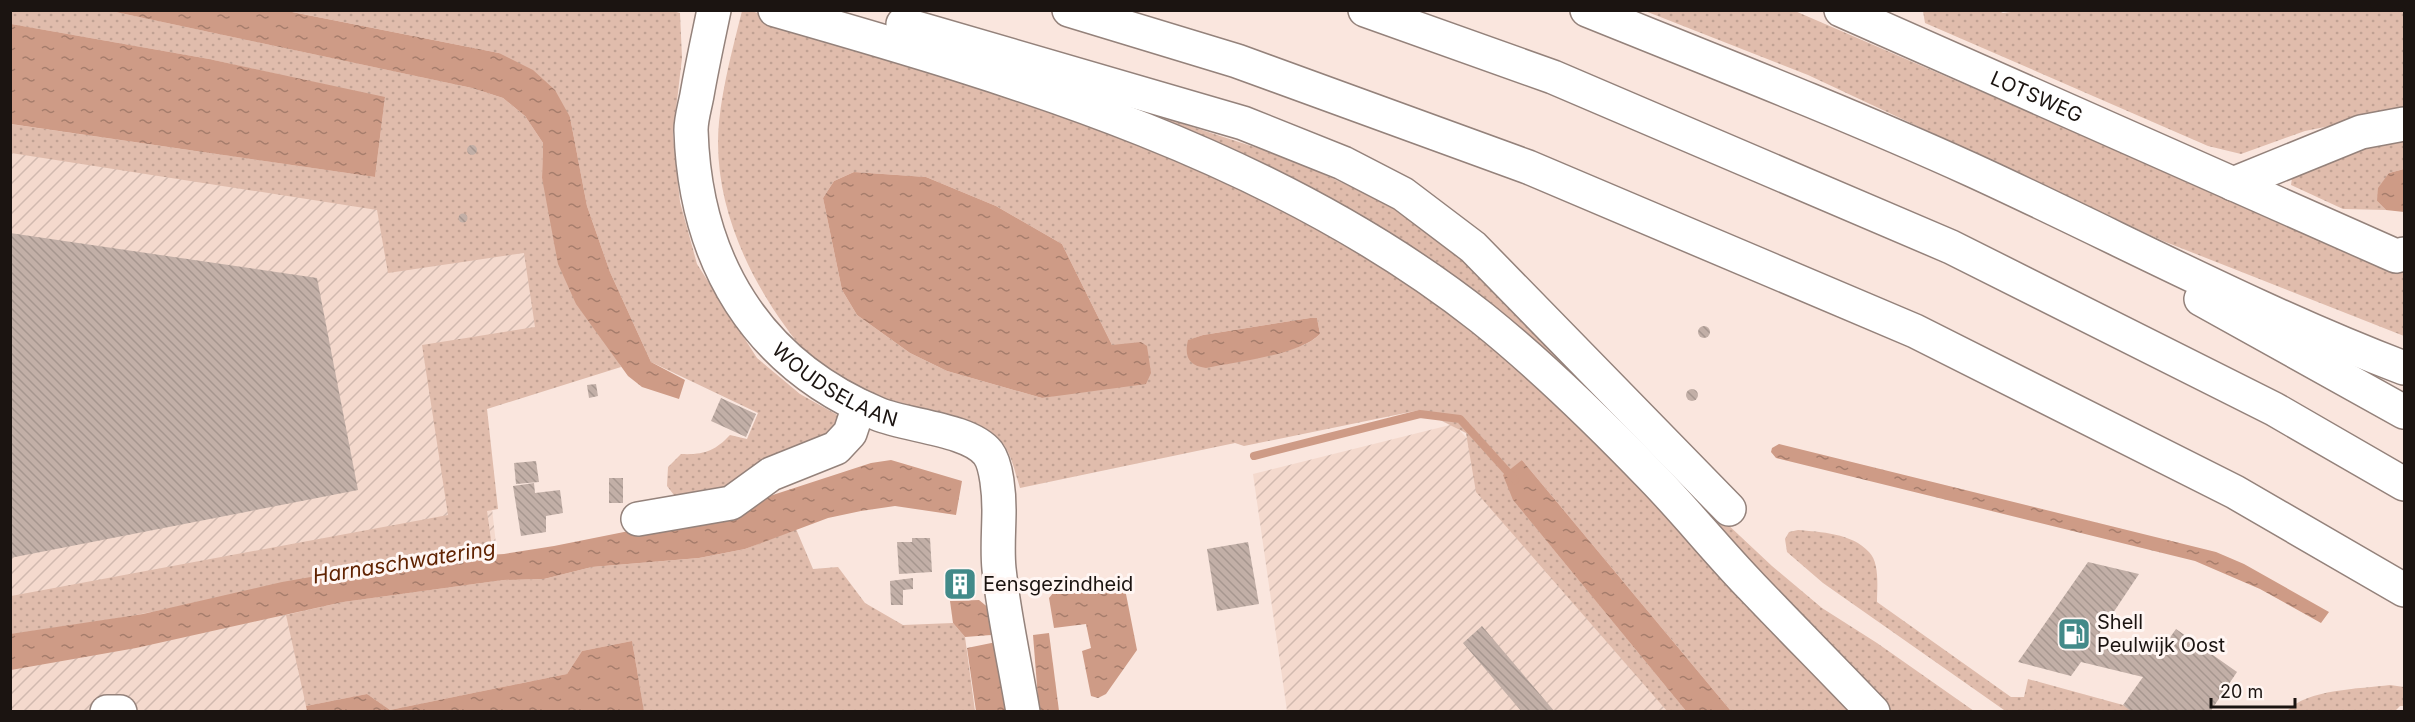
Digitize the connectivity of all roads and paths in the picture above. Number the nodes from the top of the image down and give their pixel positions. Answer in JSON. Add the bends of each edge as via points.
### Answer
{"nodes":[{"id":1,"x":714,"y":10,"type":"edge"},
{"id":2,"x":776,"y":10,"type":"edge"},
{"id":3,"x":855,"y":10,"type":"edge"},
{"id":4,"x":1069,"y":10,"type":"edge"},
{"id":5,"x":1365,"y":10,"type":"edge"},
{"id":6,"x":1587,"y":10,"type":"edge"},
{"id":7,"x":1841,"y":10,"type":"edge"},
{"id":8,"x":1884,"y":19,"type":"edge"},
{"id":9,"x":2404,"y":124,"type":"edge"},
{"id":10,"x":1970,"y":170,"type":"junction"},
{"id":11,"x":2233,"y":184,"type":"junction"},
{"id":12,"x":2404,"y":254,"type":"edge"},
{"id":13,"x":2404,"y":368,"type":"edge"},
{"id":14,"x":859,"y":406,"type":"junction"},
{"id":15,"x":2404,"y":412,"type":"edge"},
{"id":16,"x":2404,"y":484,"type":"edge"},
{"id":17,"x":1729,"y":509,"type":"dead end"},
{"id":18,"x":638,"y":519,"type":"dead end"},
{"id":19,"x":2404,"y":590,"type":"edge"},
{"id":20,"x":107,"y":711,"type":"edge"},
{"id":21,"x":120,"y":711,"type":"edge"},
{"id":22,"x":1023,"y":711,"type":"edge"},
{"id":23,"x":1874,"y":711,"type":"edge"}],
"edges":[{"from":1,"to":14,"type":"main road","name":"WOUDSELAAN","via":[[691,129],[699,204],[708,239],[724,278],[769,342],[800,369]]},
{"from":2,"to":23,"type":"main road","via":[[920,52],[1118,119],[1220,159],[1376,243],[1481,318],[1569,393]]},
{"from":3,"to":17,"type":"main road","via":[[1243,123],[1343,163],[1403,194],[1490,262]]},
{"from":4,"to":19,"type":"main road","via":[[1236,61],[1528,167],[1904,326],[2235,492]]},
{"from":5,"to":16,"type":"main road","via":[[1553,77],[1951,247],[2274,409]]},
{"from":6,"to":10,"type":"main road"},
{"from":7,"to":8,"type":"main road","name":"LOTSWEG"},
{"from":8,"to":11,"type":"main road","name":"LOTSWEG"},
{"from":9,"to":11,"type":"main road","via":[[2361,132]]},
{"from":10,"to":13,"type":"main road","via":[[2263,307]]},
{"from":10,"to":15,"type":"main road"},
{"from":11,"to":12,"type":"main road","name":"LOTSWEG","via":[[2396,256]]},
{"from":14,"to":18,"type":"main road","via":[[850,433],[836,448],[771,474],[731,503]]},
{"from":14,"to":22,"type":"main road","name":"WOUDSELAAN","via":[[896,422],[966,438],[988,453],[999,488],[999,567]]},
{"from":20,"to":21,"type":"main road"}]}
